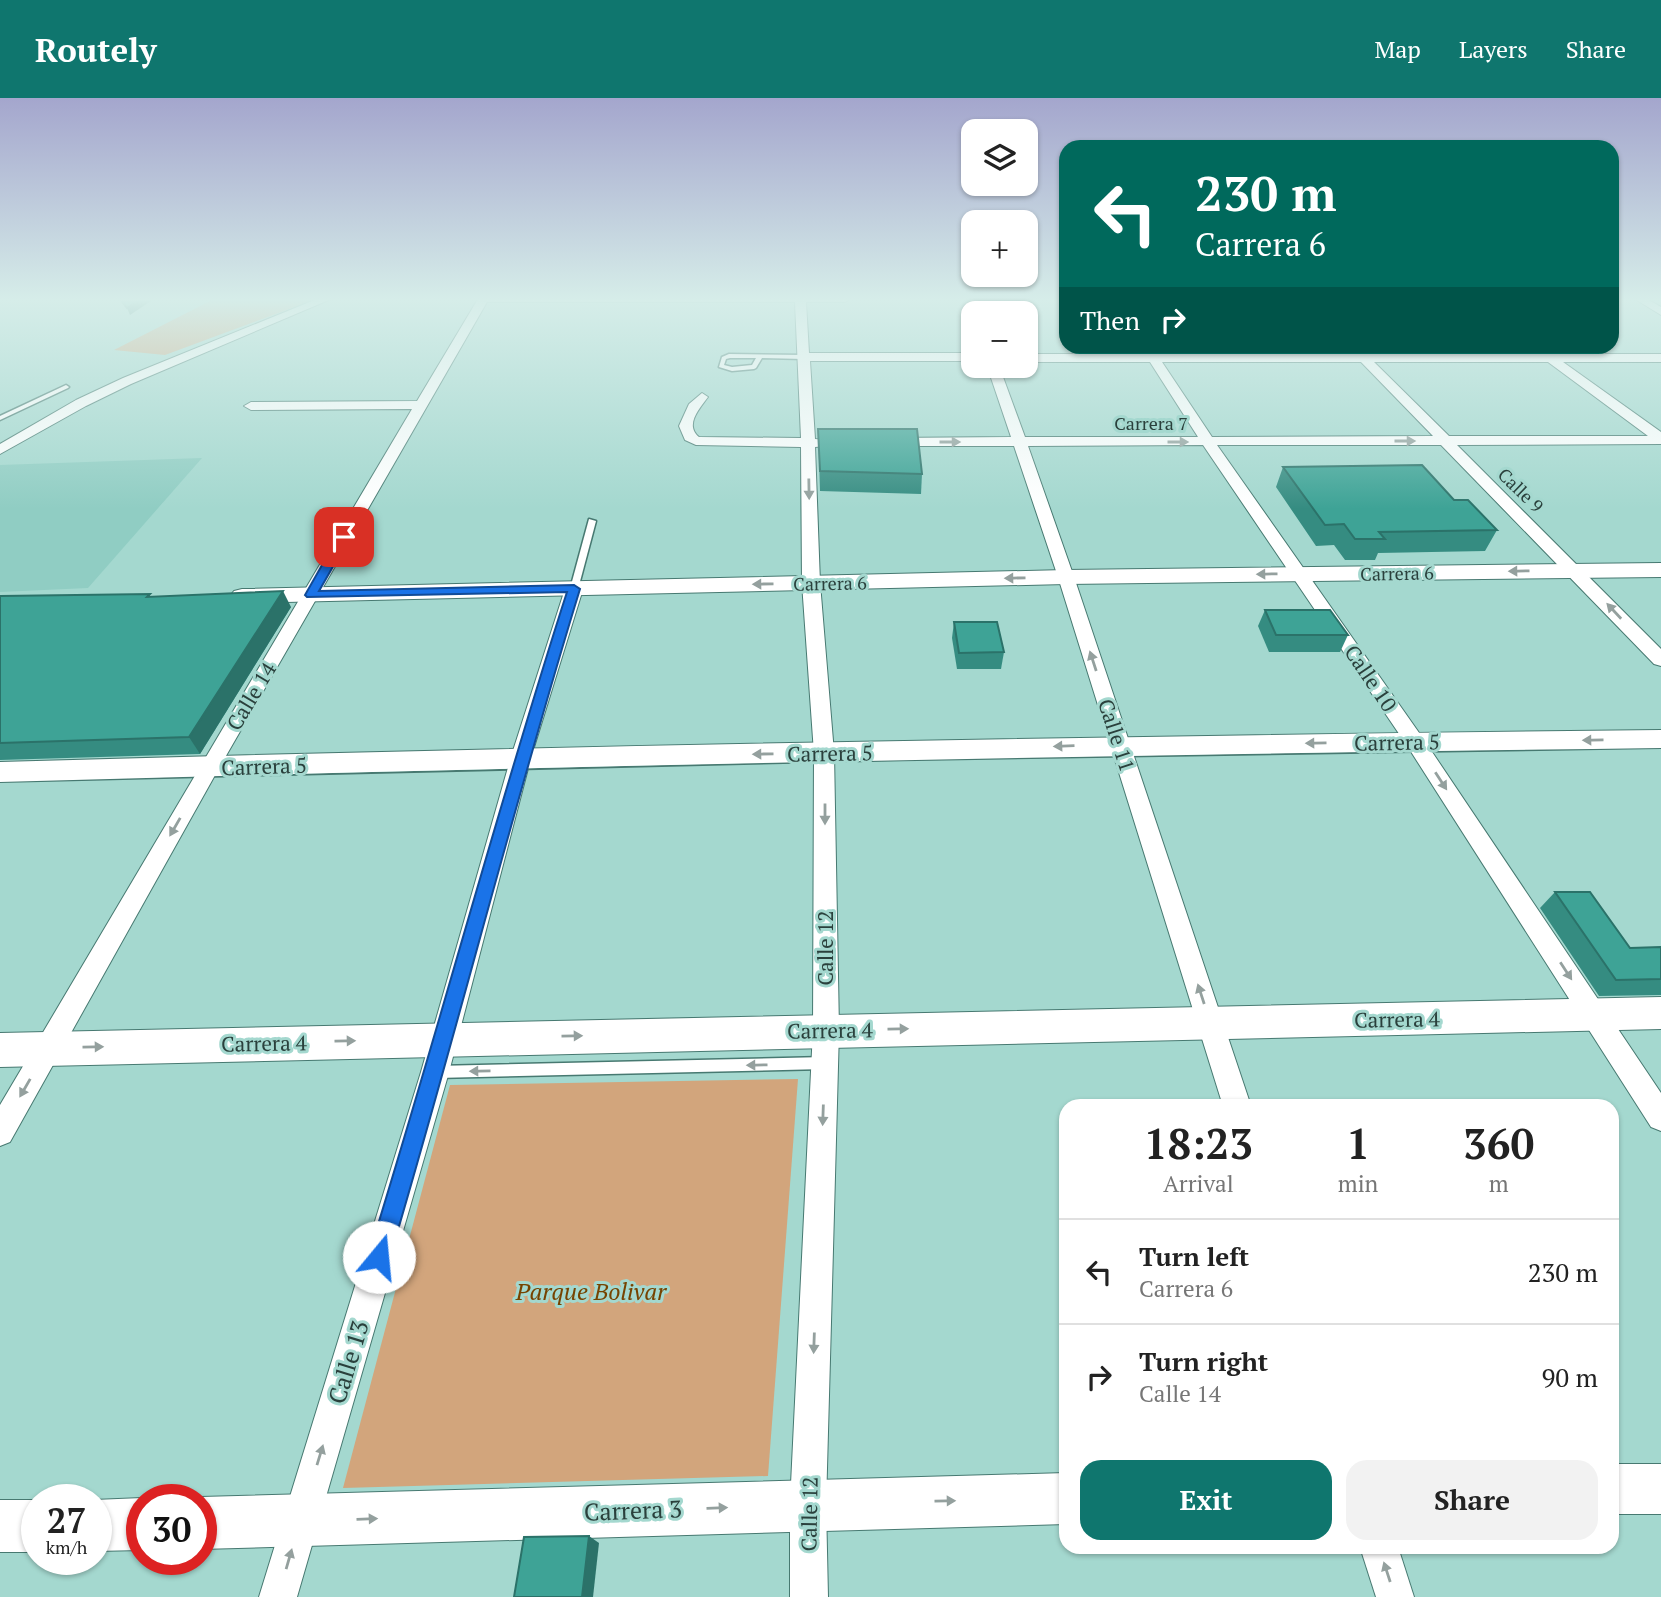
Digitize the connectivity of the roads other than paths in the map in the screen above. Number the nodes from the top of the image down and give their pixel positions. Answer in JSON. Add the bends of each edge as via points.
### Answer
{"nodes":[{"id":1,"x":156,"y":369,"type":"edge"},
{"id":2,"x":443,"y":369,"type":"edge"},
{"id":3,"x":805,"y":369,"type":"edge"},
{"id":4,"x":1161,"y":369,"type":"edge"},
{"id":5,"x":1375,"y":369,"type":"edge"},
{"id":6,"x":1566,"y":369,"type":"edge"},
{"id":7,"x":997,"y":378,"type":"edge"},
{"id":8,"x":66,"y":387,"type":"dead end"},
{"id":9,"x":702,"y":397,"type":"dead end"},
{"id":10,"x":422,"y":405,"type":"junction"},
{"id":11,"x":251,"y":406,"type":"dead end"},
{"id":12,"x":0,"y":418,"type":"edge"},
{"id":13,"x":1661,"y":440,"type":"edge"},
{"id":14,"x":1443,"y":441,"type":"junction"},
{"id":15,"x":1020,"y":442,"type":"junction"},
{"id":16,"x":1208,"y":442,"type":"junction"},
{"id":17,"x":808,"y":443,"type":"junction"},
{"id":18,"x":835,"y":443,"type":"edge"},
{"id":19,"x":874,"y":443,"type":"edge"},
{"id":20,"x":0,"y":450,"type":"edge"},
{"id":21,"x":592,"y":521,"type":"dead end"},
{"id":22,"x":1661,"y":569,"type":"edge"},
{"id":23,"x":1576,"y":570,"type":"junction"},
{"id":24,"x":1300,"y":574,"type":"junction"},
{"id":25,"x":1066,"y":577,"type":"junction"},
{"id":26,"x":811,"y":583,"type":"junction"},
{"id":27,"x":574,"y":589,"type":"junction"},
{"id":28,"x":311,"y":595,"type":"junction"},
{"id":29,"x":222,"y":597,"type":"edge"},
{"id":30,"x":1661,"y":660,"type":"edge"},
{"id":31,"x":1661,"y":739,"type":"edge"},
{"id":32,"x":1415,"y":742,"type":"junction"},
{"id":33,"x":1120,"y":745,"type":"junction"},
{"id":34,"x":824,"y":753,"type":"junction"},
{"id":35,"x":521,"y":757,"type":"junction"},
{"id":36,"x":208,"y":768,"type":"junction"},
{"id":37,"x":0,"y":772,"type":"edge"},
{"id":38,"x":1661,"y":1013,"type":"edge"},
{"id":39,"x":1595,"y":1015,"type":"junction"},
{"id":40,"x":1210,"y":1024,"type":"junction"},
{"id":41,"x":825,"y":1046,"type":"junction"},
{"id":42,"x":49,"y":1048,"type":"junction"},
{"id":43,"x":3,"y":1055,"type":"edge"},
{"id":44,"x":439,"y":1055,"type":"junction"},
{"id":45,"x":1235,"y":1099,"type":"edge"},
{"id":46,"x":1661,"y":1118,"type":"edge"},
{"id":47,"x":0,"y":1132,"type":"edge"},
{"id":48,"x":1619,"y":1489,"type":"edge"},
{"id":49,"x":1661,"y":1489,"type":"edge"},
{"id":50,"x":1059,"y":1498,"type":"edge"},
{"id":51,"x":808,"y":1505,"type":"junction"},
{"id":52,"x":300,"y":1521,"type":"junction"},
{"id":53,"x":217,"y":1522,"type":"edge"},
{"id":54,"x":0,"y":1526,"type":"edge"},
{"id":55,"x":21,"y":1526,"type":"edge"},
{"id":56,"x":1381,"y":1554,"type":"edge"},
{"id":57,"x":278,"y":1597,"type":"edge"},
{"id":58,"x":809,"y":1597,"type":"edge"},
{"id":59,"x":1395,"y":1597,"type":"edge"}],
"edges":[{"from":1,"to":20,"type":"street","via":[[81,403]]},
{"from":2,"to":10,"type":"street","name":"Calle 14"},
{"from":3,"to":17,"type":"street","name":"Calle 12"},
{"from":4,"to":16,"type":"street","name":"Calle 10"},
{"from":5,"to":14,"type":"street","name":"Calle 9"},
{"from":6,"to":13,"type":"street"},
{"from":7,"to":15,"type":"street","name":"Calle 11"},
{"from":8,"to":12,"type":"lane"},
{"from":9,"to":17,"type":"street","via":[[689,410],[686,432],[690,439]]},
{"from":10,"to":11,"type":"street"},
{"from":10,"to":28,"type":"street","name":"Calle 14"},
{"from":13,"to":14,"type":"street","name":"Carrera 7"},
{"from":16,"to":14,"type":"street","name":"Carrera 7","one_way":true},
{"from":14,"to":23,"type":"street","name":"Calle 9"},
{"from":15,"to":16,"type":"street","name":"Carrera 7","one_way":true},
{"from":19,"to":15,"type":"street","name":"Carrera 7","one_way":true},
{"from":15,"to":25,"type":"street","name":"Calle 11"},
{"from":16,"to":24,"type":"street","name":"Calle 10"},
{"from":17,"to":18,"type":"street"},
{"from":17,"to":26,"type":"street","name":"Calle 12","one_way":true},
{"from":21,"to":27,"type":"lane","name":"Calle 13"},
{"from":22,"to":23,"type":"main road","name":"Carrera 6"},
{"from":23,"to":24,"type":"main road","name":"Carrera 6","one_way":true},
{"from":30,"to":23,"type":"street","name":"Calle 9","one_way":true},
{"from":24,"to":25,"type":"main road","name":"Carrera 6","one_way":true},
{"from":24,"to":32,"type":"street","name":"Calle 10"},
{"from":25,"to":26,"type":"main road","name":"Carrera 6","one_way":true},
{"from":33,"to":25,"type":"street","name":"Calle 11","one_way":true},
{"from":26,"to":27,"type":"main road","name":"Carrera 6","one_way":true},
{"from":26,"to":34,"type":"street","name":"Calle 12"},
{"from":27,"to":28,"type":"main road","name":"Carrera 6"},
{"from":27,"to":35,"type":"street","name":"Calle 13"},
{"from":28,"to":29,"type":"main road","name":"Carrera 6"},
{"from":28,"to":36,"type":"street","name":"Calle 14"},
{"from":31,"to":32,"type":"main road","name":"Carrera 5","one_way":true},
{"from":32,"to":33,"type":"main road","name":"Carrera 5","one_way":true},
{"from":32,"to":39,"type":"street","name":"Calle 10","one_way":true},
{"from":33,"to":34,"type":"main road","name":"Carrera 5","one_way":true},
{"from":40,"to":33,"type":"street","name":"Calle 11","one_way":true},
{"from":34,"to":35,"type":"main road","name":"Carrera 5","one_way":true},
{"from":34,"to":41,"type":"street","name":"Calle 12","one_way":true},
{"from":35,"to":36,"type":"main road","name":"Carrera 5"},
{"from":35,"to":44,"type":"street","name":"Calle 13"},
{"from":36,"to":37,"type":"main road","name":"Carrera 5"},
{"from":36,"to":42,"type":"street","name":"Calle 14","one_way":true},
{"from":38,"to":39,"type":"main road","name":"Carrera 4"},
{"from":39,"to":40,"type":"main road","name":"Carrera 4"},
{"from":39,"to":46,"type":"street","name":"Calle 10"},
{"from":41,"to":40,"type":"main road","name":"Carrera 4","one_way":true},
{"from":40,"to":45,"type":"street","name":"Calle 11"},
{"from":41,"to":44,"type":"main road","name":"Carrera 4"},
{"from":41,"to":51,"type":"street","name":"Calle 12","one_way":true},
{"from":42,"to":43,"type":"main road","name":"Carrera 4"},
{"from":42,"to":44,"type":"main road","name":"Carrera 4","one_way":true},
{"from":42,"to":47,"type":"street","name":"Calle 14","one_way":true},
{"from":52,"to":44,"type":"street","name":"Calle 13","one_way":true},
{"from":48,"to":49,"type":"main road"},
{"from":51,"to":50,"type":"main road","name":"Carrera 3","one_way":true},
{"from":52,"to":51,"type":"main road","name":"Carrera 3","one_way":true},
{"from":51,"to":58,"type":"street","name":"Calle 12"},
{"from":52,"to":53,"type":"main road","name":"Carrera 3"},
{"from":57,"to":52,"type":"street","name":"Calle 13","one_way":true},
{"from":54,"to":55,"type":"main road"},
{"from":59,"to":56,"type":"street","one_way":true}]}
